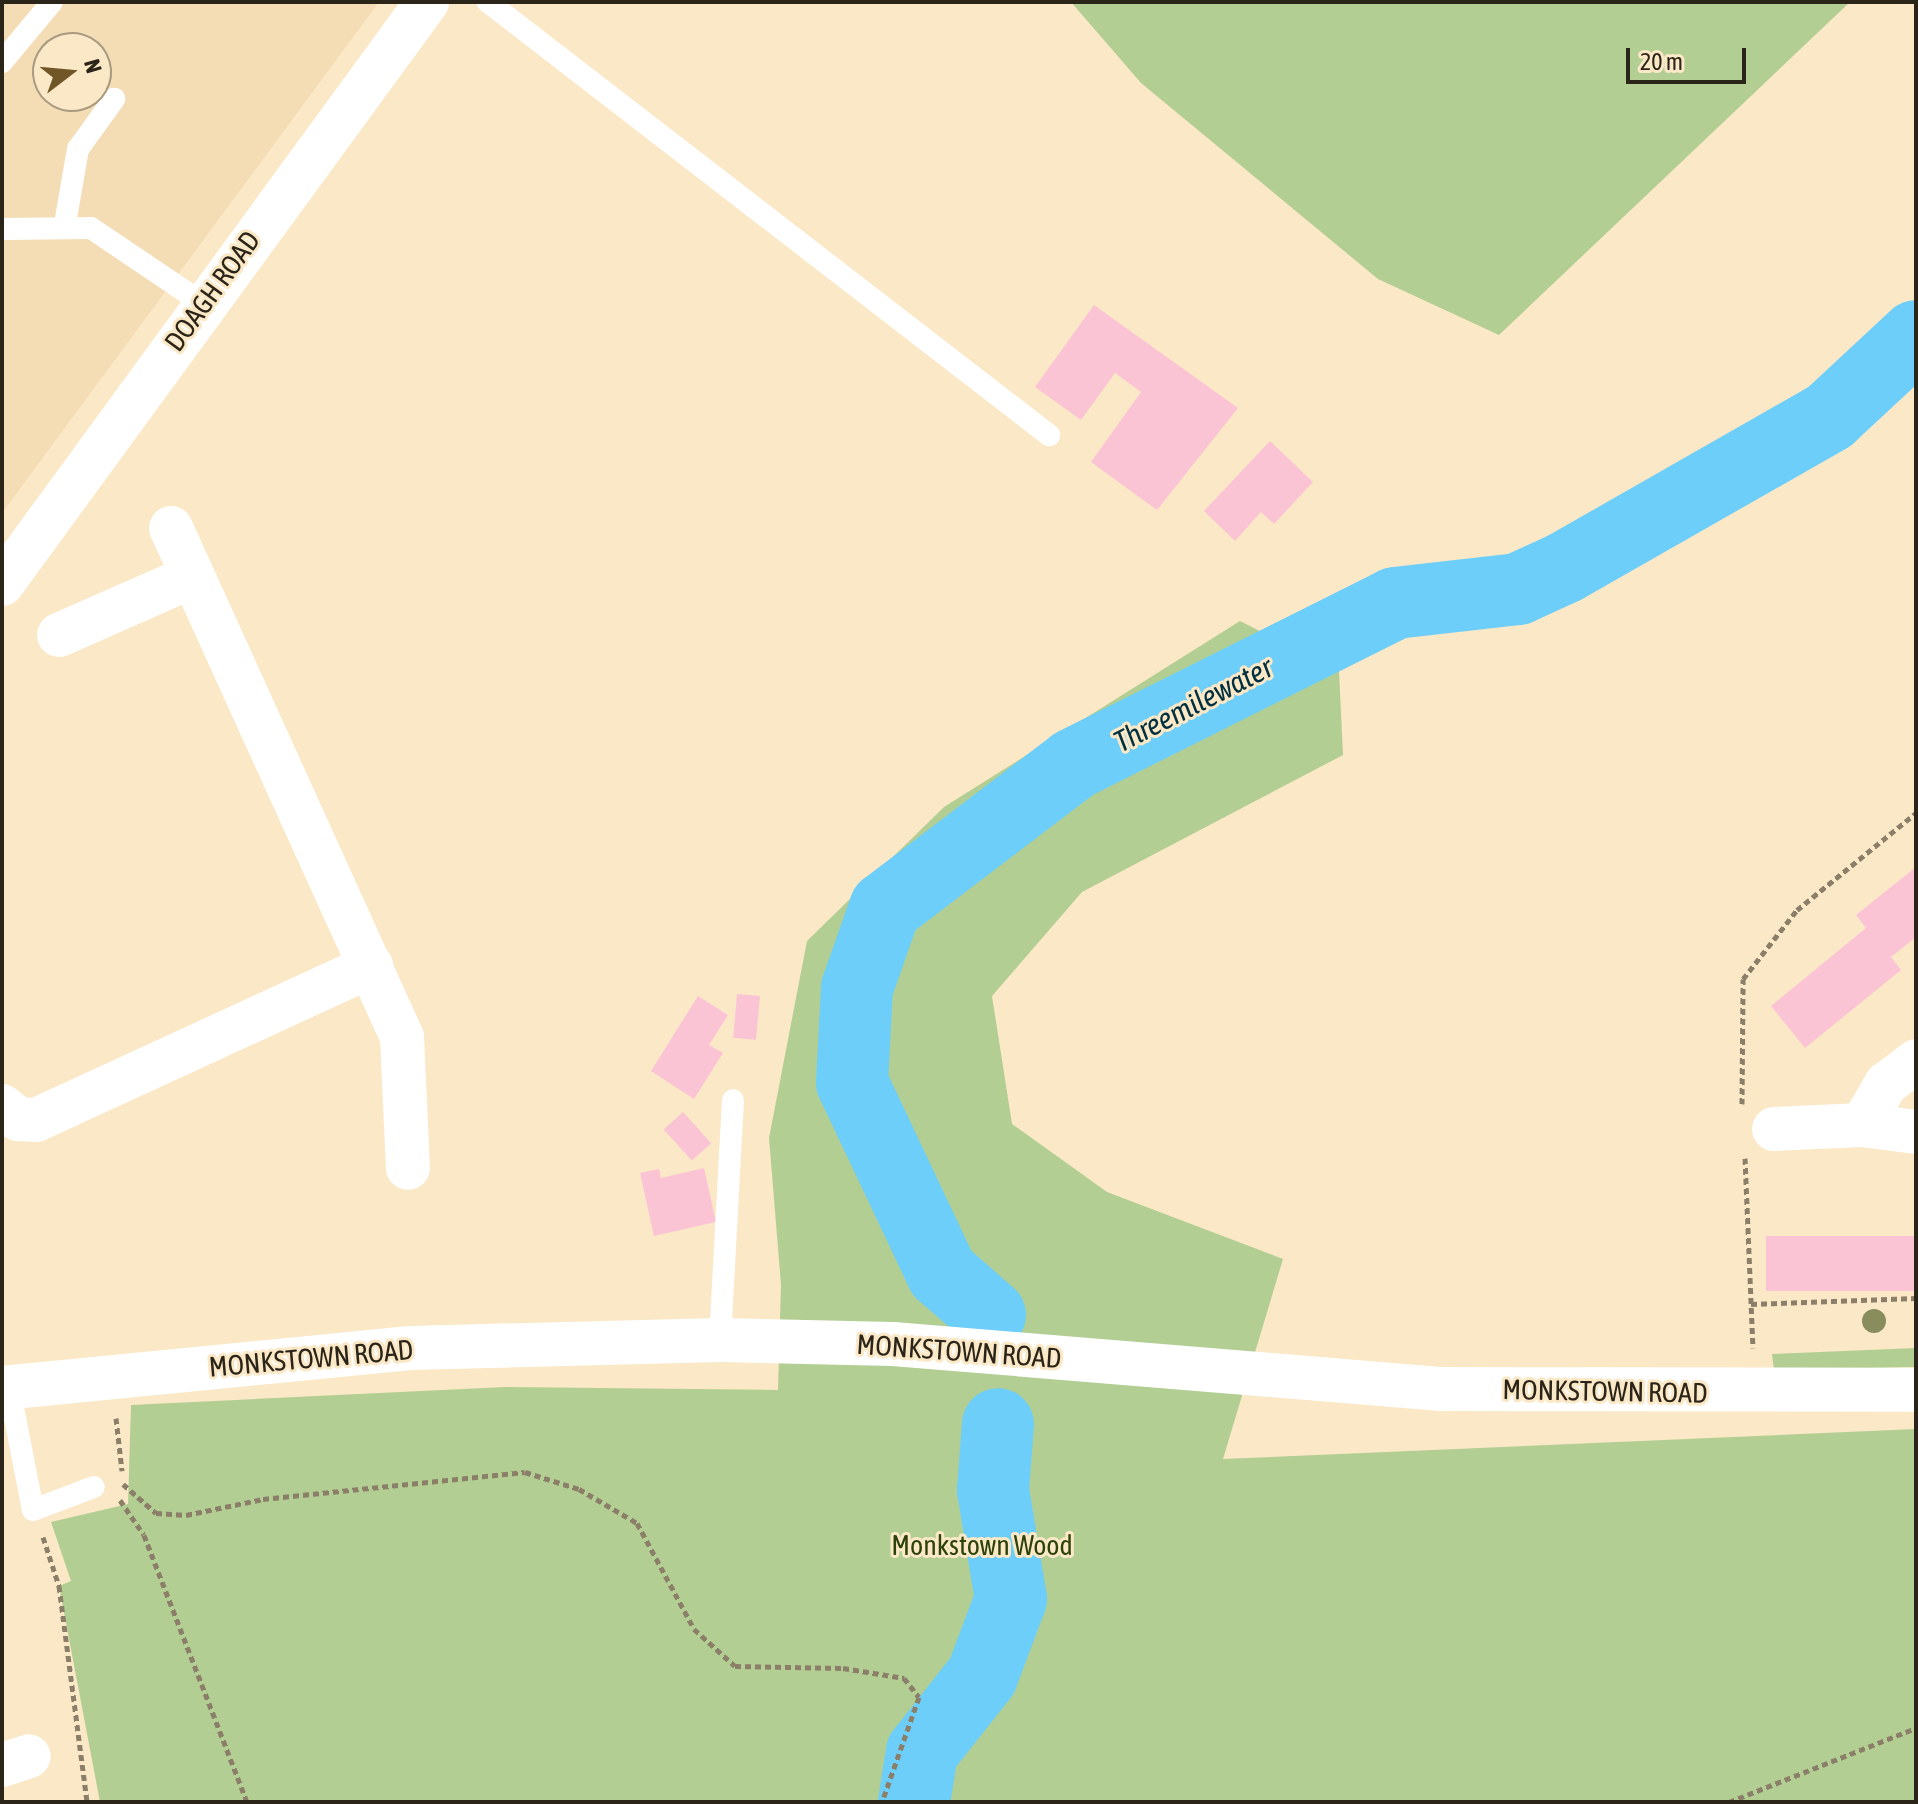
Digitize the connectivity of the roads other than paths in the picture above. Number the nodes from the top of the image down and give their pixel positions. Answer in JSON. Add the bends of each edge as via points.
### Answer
{"nodes":[{"id":1,"x":52,"y":2,"type":"edge"},
{"id":2,"x":427,"y":2,"type":"edge"},
{"id":3,"x":488,"y":2,"type":"edge"},
{"id":4,"x":2,"y":62,"type":"edge"},
{"id":5,"x":114,"y":99,"type":"dead end"},
{"id":6,"x":65,"y":224,"type":"junction"},
{"id":7,"x":2,"y":229,"type":"edge"},
{"id":8,"x":202,"y":303,"type":"junction"},
{"id":9,"x":1049,"y":435,"type":"dead end"},
{"id":10,"x":171,"y":528,"type":"dead end"},
{"id":11,"x":193,"y":576,"type":"junction"},
{"id":12,"x":2,"y":584,"type":"edge"},
{"id":13,"x":59,"y":635,"type":"dead end"},
{"id":14,"x":371,"y":966,"type":"junction"},
{"id":15,"x":1916,"y":1061,"type":"edge"},
{"id":16,"x":733,"y":1100,"type":"dead end"},
{"id":17,"x":2,"y":1106,"type":"edge"},
{"id":18,"x":1862,"y":1125,"type":"junction"},
{"id":19,"x":1754,"y":1130,"type":"road end"},
{"id":20,"x":1916,"y":1132,"type":"edge"},
{"id":21,"x":408,"y":1168,"type":"dead end"},
{"id":22,"x":720,"y":1340,"type":"junction"},
{"id":23,"x":6,"y":1387,"type":"edge"},
{"id":24,"x":1916,"y":1390,"type":"edge"},
{"id":25,"x":94,"y":1487,"type":"road end"}],
"edges":[{"from":1,"to":4,"type":"lane"},
{"from":2,"to":8,"type":"street","name":"DOAGH ROAD"},
{"from":3,"to":9,"type":"lane"},
{"from":5,"to":6,"type":"lane","via":[[78,149]]},
{"from":6,"to":7,"type":"lane"},
{"from":6,"to":8,"type":"lane","via":[[102,234]]},
{"from":8,"to":12,"type":"street","name":"DOAGH ROAD"},
{"from":10,"to":11,"type":"street"},
{"from":11,"to":13,"type":"street"},
{"from":11,"to":14,"type":"street"},
{"from":14,"to":17,"type":"street","via":[[36,1120],[18,1119]]},
{"from":14,"to":21,"type":"street","via":[[402,1037]]},
{"from":15,"to":18,"type":"street","via":[[1886,1084]]},
{"from":16,"to":22,"type":"lane"},
{"from":18,"to":19,"type":"street"},
{"from":18,"to":20,"type":"street"},
{"from":22,"to":23,"type":"street","name":"MONKSTOWN ROAD","via":[[410,1348]]},
{"from":22,"to":24,"type":"street","name":"MONKSTOWN ROAD","via":[[893,1344],[1442,1389]]},
{"from":23,"to":25,"type":"lane","via":[[33,1510]]}]}
